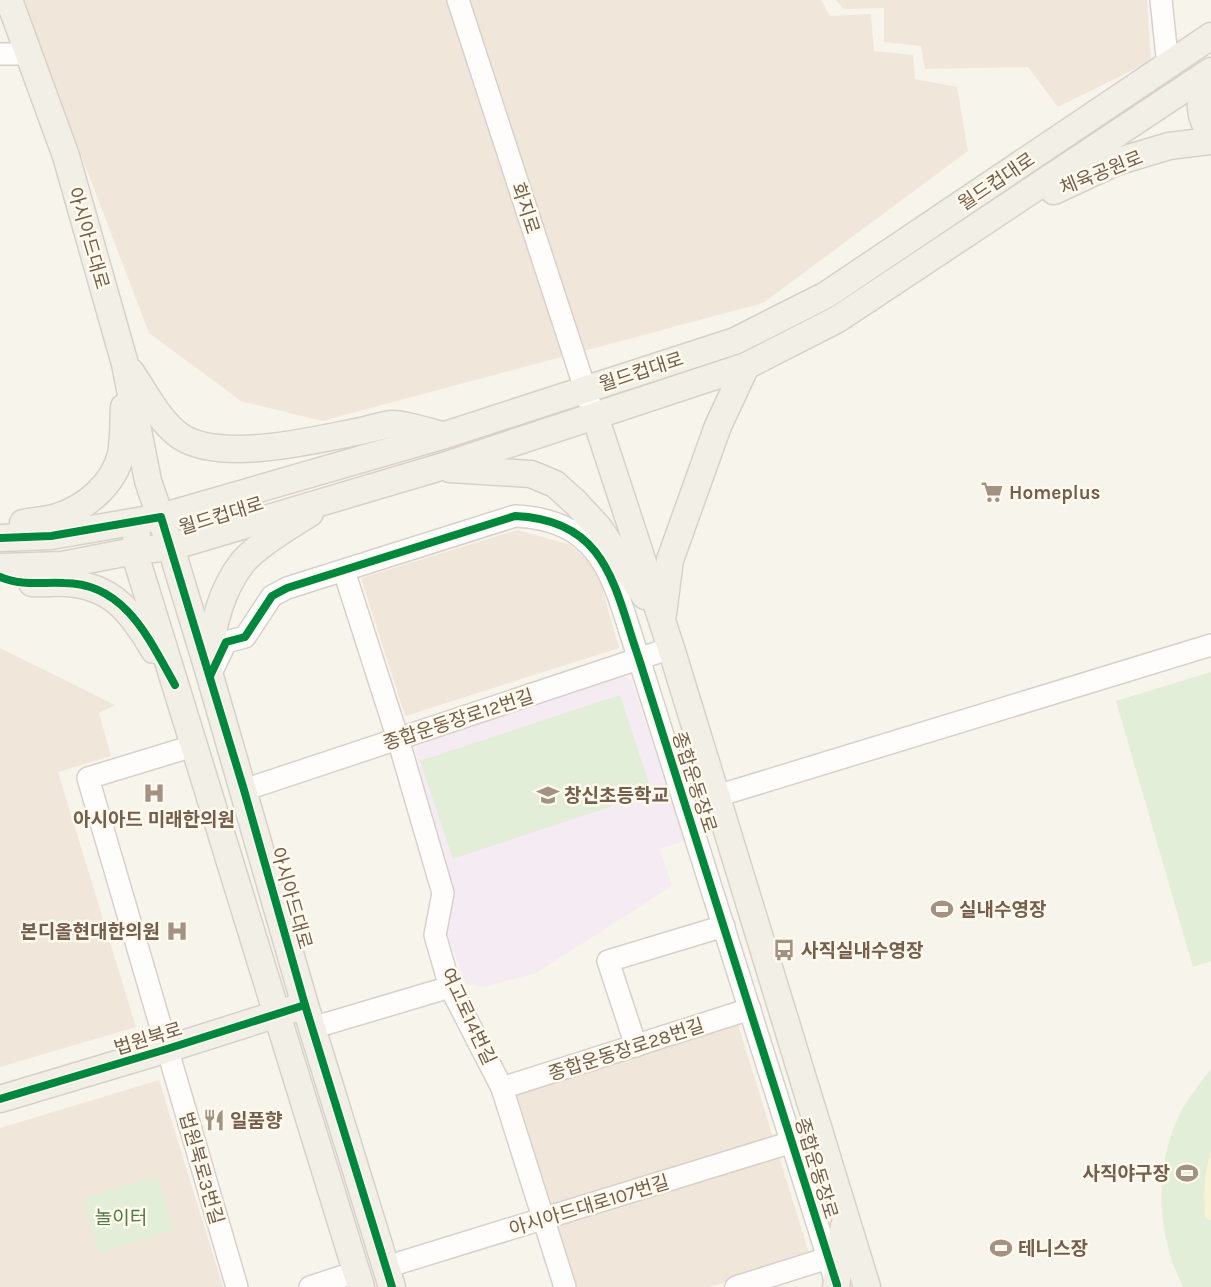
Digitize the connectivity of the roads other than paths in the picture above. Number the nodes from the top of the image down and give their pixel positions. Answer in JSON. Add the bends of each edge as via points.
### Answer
{"nodes":[{"id":1,"x":9,"y":0,"type":"edge"},
{"id":2,"x":458,"y":0,"type":"edge"},
{"id":3,"x":1161,"y":0,"type":"edge"},
{"id":4,"x":1211,"y":36,"type":"edge"},
{"id":5,"x":0,"y":54,"type":"edge"},
{"id":6,"x":28,"y":54,"type":"junction"},
{"id":7,"x":1168,"y":66,"type":"junction"},
{"id":8,"x":1208,"y":73,"type":"edge"},
{"id":9,"x":1211,"y":131,"type":"edge"},
{"id":10,"x":1211,"y":141,"type":"edge"},
{"id":11,"x":994,"y":216,"type":"junction"},
{"id":12,"x":125,"y":364,"type":"junction"},
{"id":13,"x":746,"y":366,"type":"junction"},
{"id":14,"x":585,"y":390,"type":"junction"},
{"id":15,"x":594,"y":416,"type":"junction"},
{"id":16,"x":445,"y":435,"type":"junction"},
{"id":17,"x":437,"y":468,"type":"junction"},
{"id":18,"x":331,"y":498,"type":"junction"},
{"id":19,"x":150,"y":519,"type":"junction"},
{"id":20,"x":0,"y":530,"type":"edge"},
{"id":21,"x":0,"y":538,"type":"edge"},
{"id":22,"x":171,"y":547,"type":"junction"},
{"id":23,"x":134,"y":552,"type":"junction"},
{"id":24,"x":0,"y":567,"type":"edge"},
{"id":25,"x":344,"y":571,"type":"junction"},
{"id":26,"x":0,"y":577,"type":"edge"},
{"id":27,"x":662,"y":622,"type":"junction"},
{"id":28,"x":1211,"y":645,"type":"edge"},
{"id":29,"x":671,"y":648,"type":"junction"},
{"id":30,"x":639,"y":659,"type":"junction"},
{"id":31,"x":210,"y":676,"type":"junction"},
{"id":32,"x":175,"y":685,"type":"junction"},
{"id":33,"x":398,"y":739,"type":"junction"},
{"id":34,"x":193,"y":746,"type":"junction"},
{"id":35,"x":244,"y":790,"type":"junction"},
{"id":36,"x":717,"y":796,"type":"junction"},
{"id":37,"x":724,"y":926,"type":"junction"},
{"id":38,"x":450,"y":987,"type":"junction"},
{"id":39,"x":750,"y":1009,"type":"junction"},
{"id":40,"x":278,"y":1014,"type":"junction"},
{"id":41,"x":308,"y":1016,"type":"junction"},
{"id":42,"x":636,"y":1046,"type":"junction"},
{"id":43,"x":168,"y":1050,"type":"junction"},
{"id":44,"x":502,"y":1088,"type":"junction"},
{"id":45,"x":0,"y":1099,"type":"edge"},
{"id":46,"x":792,"y":1142,"type":"junction"},
{"id":47,"x":845,"y":1216,"type":"junction"},
{"id":48,"x":543,"y":1218,"type":"junction"},
{"id":49,"x":828,"y":1258,"type":"junction"},
{"id":50,"x":389,"y":1277,"type":"edge"},
{"id":51,"x":358,"y":1280,"type":"edge"},
{"id":52,"x":837,"y":1286,"type":"edge"},
{"id":53,"x":237,"y":1287,"type":"edge"},
{"id":54,"x":310,"y":1287,"type":"edge"},
{"id":55,"x":565,"y":1287,"type":"edge"},
{"id":56,"x":736,"y":1287,"type":"edge"},
{"id":57,"x":867,"y":1287,"type":"edge"}],
"edges":[{"from":1,"to":6,"type":"main road","name":"아시아드대로"},
{"from":2,"to":14,"type":"street","name":"화지로"},
{"from":3,"to":7,"type":"street"},
{"from":4,"to":7,"type":"main road","name":"월드컵대로"},
{"from":5,"to":6,"type":"street"},
{"from":6,"to":12,"type":"main road","name":"아시아드대로","via":[[66,156]]},
{"from":7,"to":14,"type":"main road","name":"월드컵대로","via":[[826,295],[734,341]]},
{"from":8,"to":9,"type":"main road","via":[[1201,102],[1202,116]]},
{"from":8,"to":11,"type":"main road","name":"월드컵대로"},
{"from":10,"to":11,"type":"main road","name":"체육공원로","via":[[1169,146],[1116,162]]},
{"from":11,"to":13,"type":"main road","name":"월드컵대로","via":[[838,320]]},
{"from":12,"to":16,"type":"main road","via":[[168,426],[188,440],[210,448],[224,450],[306,442],[395,424]]},
{"from":12,"to":19,"type":"main road","name":"아시아드대로","via":[[148,481]]},
{"from":12,"to":20,"type":"main road","via":[[121,452],[108,481],[78,508],[57,517]]},
{"from":13,"to":15,"type":"main road","name":"월드컵대로"},
{"from":13,"to":27,"type":"main road","via":[[718,426],[670,560]]},
{"from":14,"to":15,"type":"street","name":"화지로"},
{"from":14,"to":16,"type":"main road","name":"월드컵대로"},
{"from":15,"to":17,"type":"main road","name":"월드컵대로"},
{"from":15,"to":27,"type":"main road","name":"종합운동장로"},
{"from":16,"to":19,"type":"main road","name":"월드컵대로"},
{"from":17,"to":18,"type":"main road","name":"월드컵대로"},
{"from":17,"to":27,"type":"main road","via":[[531,474],[555,484],[599,528]]},
{"from":18,"to":22,"type":"main road","name":"월드컵대로"},
{"from":18,"to":31,"type":"main road","via":[[242,563],[227,590],[212,630]]},
{"from":19,"to":21,"type":"main road","name":"월드컵대로","via":[[52,536]]},
{"from":19,"to":22,"type":"main road","name":"아시아드대로"},
{"from":19,"to":23,"type":"main road"},
{"from":22,"to":23,"type":"main road","name":"월드컵대로"},
{"from":22,"to":31,"type":"main road","name":"아시아드대로"},
{"from":23,"to":24,"type":"main road","name":"월드컵대로","via":[[62,565]]},
{"from":23,"to":32,"type":"main road"},
{"from":25,"to":30,"type":"street","name":"종합운동장로","via":[[515,516],[553,522],[584,538],[608,569]]},
{"from":25,"to":31,"type":"street","name":"종합운동장로","via":[[287,588],[272,596],[245,637],[226,642]]},
{"from":25,"to":33,"type":"street","name":"여고로14번길"},
{"from":26,"to":32,"type":"main road","via":[[10,582],[65,582],[103,591],[137,621]]},
{"from":27,"to":29,"type":"main road","name":"종합운동장로"},
{"from":28,"to":36,"type":"street"},
{"from":29,"to":30,"type":"street","name":"종합운동장로12번길"},
{"from":29,"to":36,"type":"main road","name":"종합운동장로"},
{"from":30,"to":33,"type":"street","name":"종합운동장로12번길"},
{"from":30,"to":37,"type":"street","name":"종합운동장로"},
{"from":31,"to":35,"type":"main road","name":"아시아드대로"},
{"from":32,"to":34,"type":"main road"},
{"from":33,"to":35,"type":"street","name":"종합운동장로12번길"},
{"from":33,"to":38,"type":"street","name":"여고로14번길","via":[[443,893],[435,934]]},
{"from":34,"to":40,"type":"main road"},
{"from":34,"to":43,"type":"street","name":"법원북로3번길","via":[[88,778]]},
{"from":35,"to":41,"type":"main road","name":"아시아드대로"},
{"from":36,"to":47,"type":"main road","name":"종합운동장로"},
{"from":37,"to":39,"type":"street","name":"종합운동장로"},
{"from":37,"to":42,"type":"street","via":[[608,961]]},
{"from":38,"to":41,"type":"street"},
{"from":38,"to":44,"type":"street","name":"여고로14번길"},
{"from":39,"to":42,"type":"street","name":"종합운동장로28번길"},
{"from":39,"to":46,"type":"street","name":"종합운동장로"},
{"from":40,"to":41,"type":"main road","name":"법원북로"},
{"from":40,"to":43,"type":"main road","name":"법원북로"},
{"from":40,"to":51,"type":"main road"},
{"from":41,"to":50,"type":"main road","name":"아시아드대로"},
{"from":42,"to":44,"type":"street","name":"종합운동장로28번길"},
{"from":43,"to":45,"type":"main road","name":"법원북로"},
{"from":43,"to":53,"type":"street","name":"법원북로3번길"},
{"from":44,"to":48,"type":"street","name":"여고로14번길"},
{"from":46,"to":48,"type":"street","name":"아시아드대로107번길"},
{"from":46,"to":49,"type":"street","name":"종합운동장로"},
{"from":47,"to":52,"type":"main road"},
{"from":47,"to":57,"type":"main road","name":"종합운동장로"},
{"from":48,"to":50,"type":"street","name":"아시아드대로107번길"},
{"from":48,"to":55,"type":"street","name":"여고로14번길"},
{"from":49,"to":52,"type":"street","name":"종합운동장로"},
{"from":49,"to":56,"type":"street"},
{"from":51,"to":54,"type":"street"}]}
